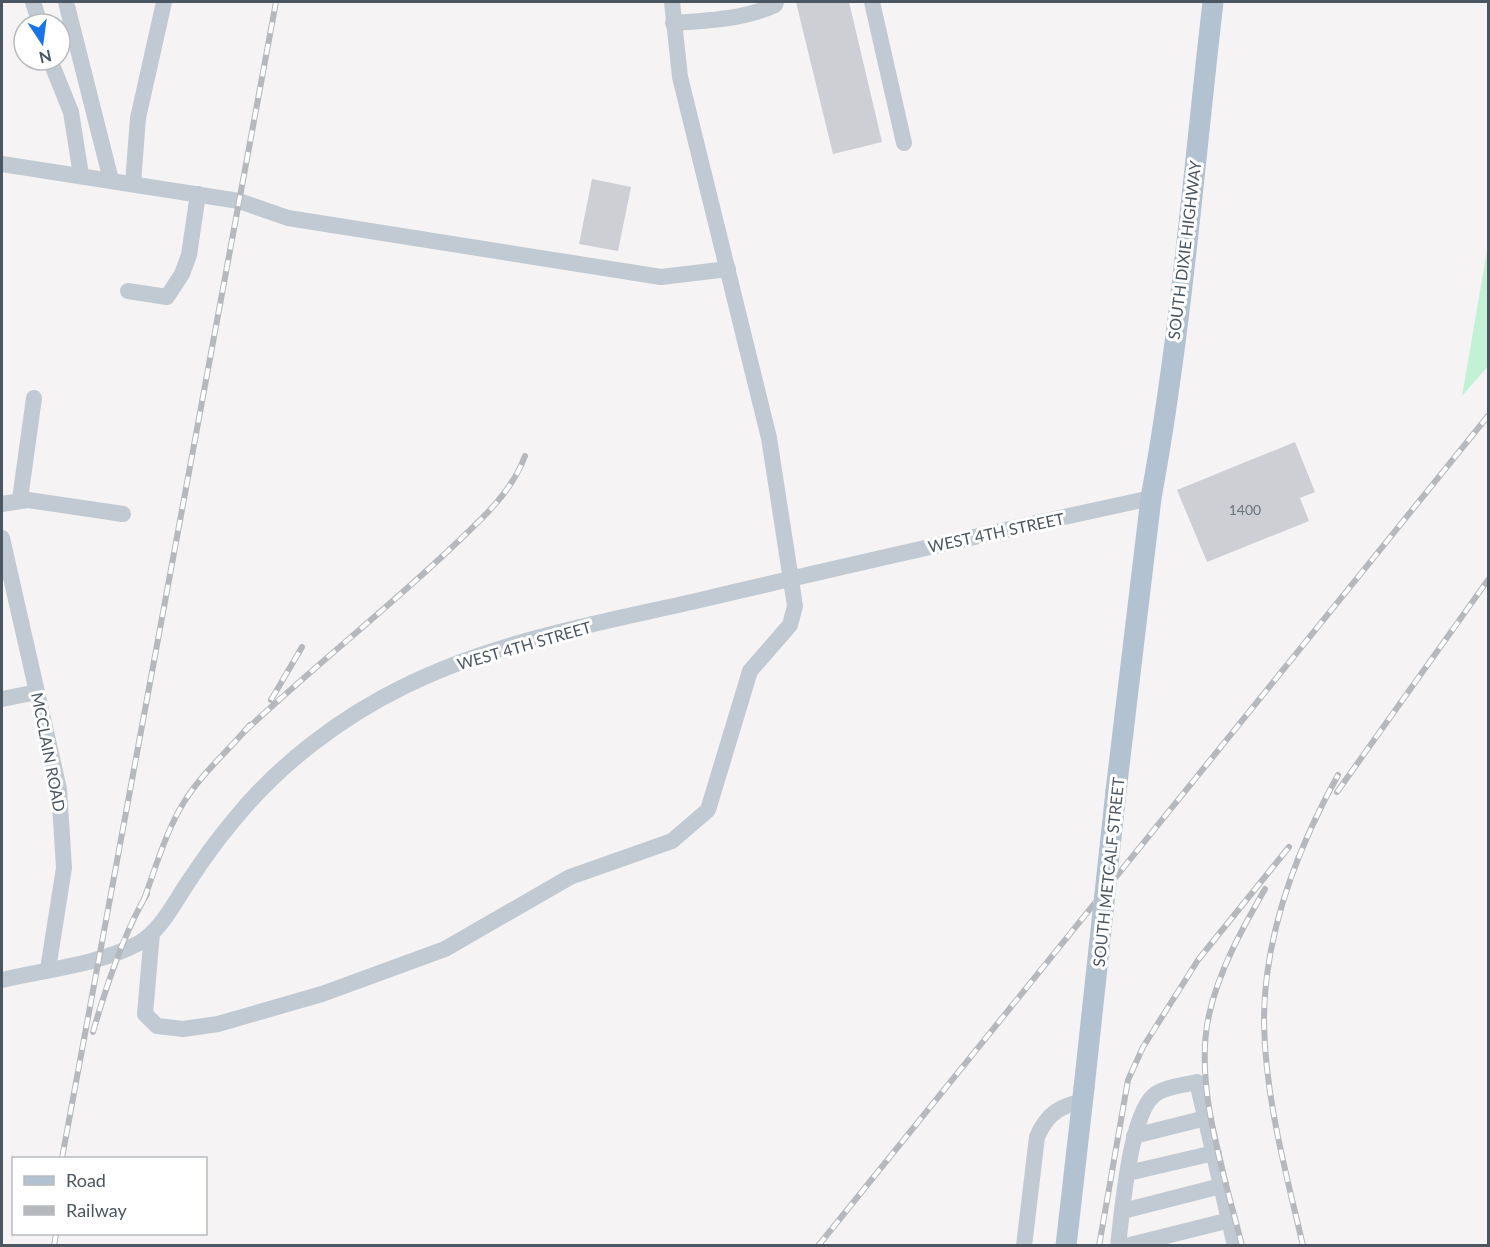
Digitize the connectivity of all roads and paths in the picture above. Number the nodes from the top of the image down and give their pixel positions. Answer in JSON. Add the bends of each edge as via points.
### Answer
{"nodes":[{"id":1,"x":66,"y":2,"type":"edge"},
{"id":2,"x":164,"y":2,"type":"edge"},
{"id":3,"x":672,"y":2,"type":"edge"},
{"id":4,"x":776,"y":2,"type":"edge"},
{"id":5,"x":872,"y":2,"type":"edge"},
{"id":6,"x":1213,"y":2,"type":"edge"},
{"id":7,"x":673,"y":23,"type":"junction"},
{"id":8,"x":55,"y":72,"type":"edge"},
{"id":9,"x":904,"y":142,"type":"dead end"},
{"id":10,"x":2,"y":164,"type":"edge"},
{"id":11,"x":81,"y":175,"type":"junction"},
{"id":12,"x":111,"y":180,"type":"junction"},
{"id":13,"x":134,"y":183,"type":"junction"},
{"id":14,"x":198,"y":194,"type":"junction"},
{"id":15,"x":728,"y":269,"type":"junction"},
{"id":16,"x":128,"y":291,"type":"dead end"},
{"id":17,"x":34,"y":398,"type":"dead end"},
{"id":18,"x":1151,"y":498,"type":"junction"},
{"id":19,"x":20,"y":499,"type":"junction"},
{"id":20,"x":2,"y":504,"type":"edge"},
{"id":21,"x":123,"y":514,"type":"dead end"},
{"id":22,"x":2,"y":538,"type":"edge"},
{"id":23,"x":792,"y":578,"type":"junction"},
{"id":24,"x":37,"y":692,"type":"junction"},
{"id":25,"x":2,"y":699,"type":"edge"},
{"id":26,"x":152,"y":933,"type":"junction"},
{"id":27,"x":48,"y":969,"type":"junction"},
{"id":28,"x":2,"y":980,"type":"edge"},
{"id":29,"x":1084,"y":1094,"type":"junction"},
{"id":30,"x":1206,"y":1118,"type":"junction"},
{"id":31,"x":1134,"y":1136,"type":"junction"},
{"id":32,"x":1214,"y":1153,"type":"junction"},
{"id":33,"x":1128,"y":1173,"type":"junction"},
{"id":34,"x":1221,"y":1186,"type":"junction"},
{"id":35,"x":1123,"y":1211,"type":"junction"},
{"id":36,"x":1230,"y":1220,"type":"junction"},
{"id":37,"x":1024,"y":1245,"type":"edge"},
{"id":38,"x":1066,"y":1245,"type":"edge"},
{"id":39,"x":1118,"y":1245,"type":"edge"},
{"id":40,"x":1126,"y":1245,"type":"edge"},
{"id":41,"x":1235,"y":1245,"type":"edge"}],
"edges":[{"from":1,"to":12,"type":"street"},
{"from":2,"to":13,"type":"street","via":[[138,118]]},
{"from":3,"to":7,"type":"street"},
{"from":4,"to":7,"type":"street","via":[[763,11]]},
{"from":5,"to":9,"type":"street"},
{"from":6,"to":18,"type":"main road","name":"SOUTH DIXIE HIGHWAY","via":[[1174,339]]},
{"from":7,"to":15,"type":"street","via":[[680,77]]},
{"from":8,"to":11,"type":"street","via":[[71,112]]},
{"from":10,"to":11,"type":"street"},
{"from":11,"to":12,"type":"street"},
{"from":12,"to":13,"type":"street"},
{"from":13,"to":14,"type":"street"},
{"from":14,"to":15,"type":"street","via":[[239,201],[288,218],[661,277]]},
{"from":14,"to":16,"type":"street","via":[[189,255],[167,297]]},
{"from":15,"to":23,"type":"street","via":[[769,438]]},
{"from":17,"to":19,"type":"street"},
{"from":18,"to":23,"type":"street","name":"WEST 4TH STREET"},
{"from":18,"to":29,"type":"main road","name":"SOUTH METCALF STREET","bridge":true},
{"from":19,"to":20,"type":"street"},
{"from":19,"to":21,"type":"street"},
{"from":22,"to":24,"type":"street","name":"MCCLAIN ROAD"},
{"from":23,"to":26,"type":"street","name":"WEST 4TH STREET","via":[[514,645],[403,686],[340,723],[271,781],[236,817]]},
{"from":23,"to":26,"type":"street","via":[[795,606],[790,625],[750,671],[708,810],[672,841],[570,877],[445,949],[322,994],[218,1024],[183,1029],[158,1026],[145,1014]]},
{"from":24,"to":25,"type":"street"},
{"from":24,"to":27,"type":"street","name":"MCCLAIN ROAD","via":[[59,789],[64,846],[61,899]]},
{"from":26,"to":27,"type":"street","name":"WEST 4TH STREET","via":[[123,950]]},
{"from":27,"to":28,"type":"street","name":"WEST 4TH STREET"},
{"from":29,"to":37,"type":"street","via":[[1053,1112],[1037,1137]]},
{"from":29,"to":38,"type":"main road","name":"SOUTH METCALF STREET"},
{"from":30,"to":31,"type":"street"},
{"from":30,"to":31,"type":"street","via":[[1197,1082],[1157,1093],[1145,1105]]},
{"from":30,"to":32,"type":"street"},
{"from":31,"to":33,"type":"street"},
{"from":32,"to":33,"type":"street"},
{"from":32,"to":34,"type":"street"},
{"from":33,"to":35,"type":"street"},
{"from":34,"to":35,"type":"street"},
{"from":34,"to":36,"type":"street"},
{"from":35,"to":39,"type":"street"},
{"from":36,"to":40,"type":"street"},
{"from":36,"to":41,"type":"street"}]}
